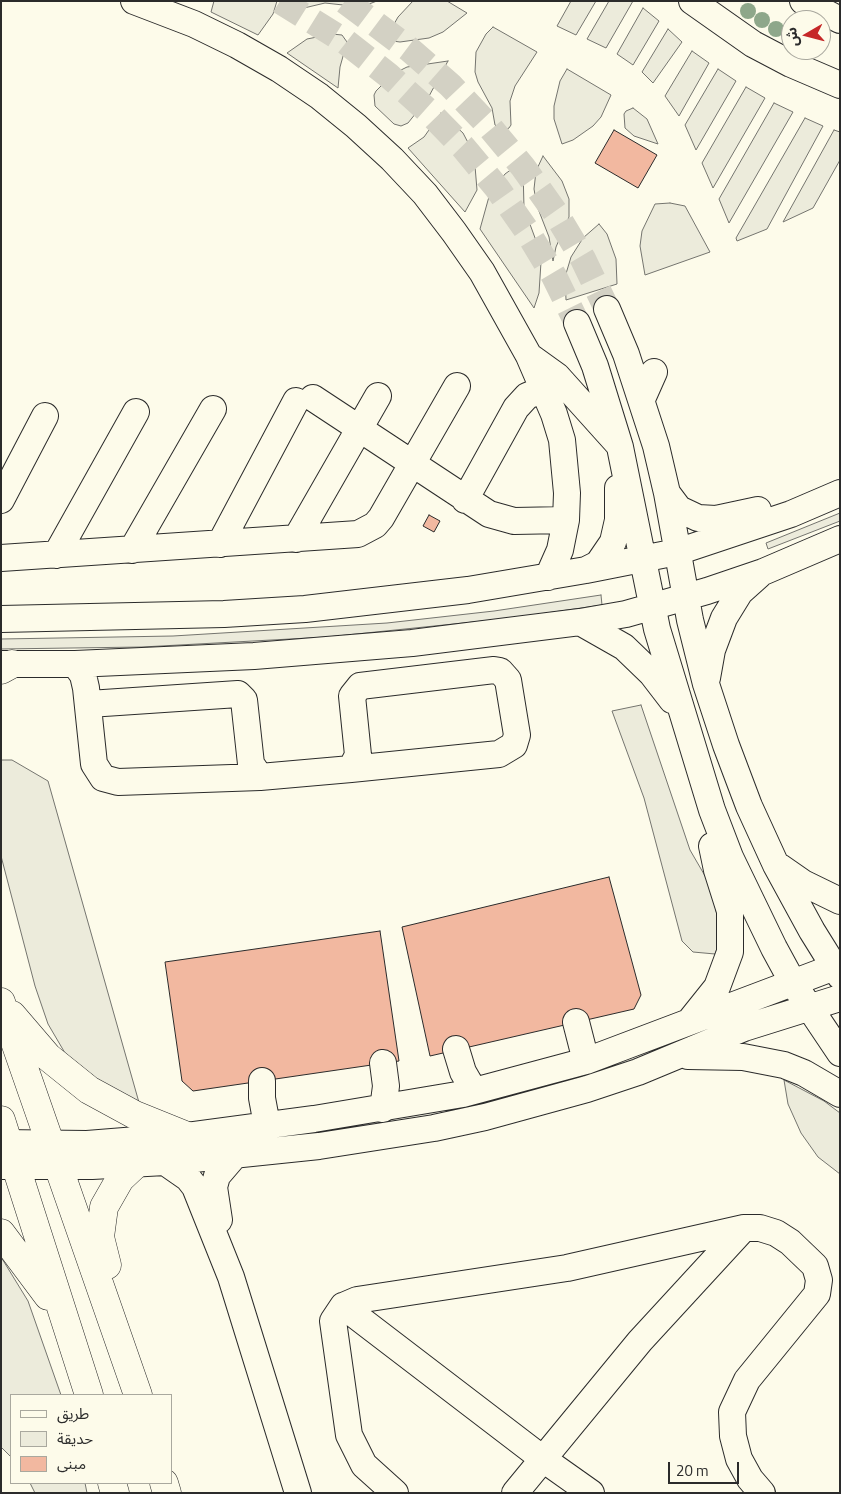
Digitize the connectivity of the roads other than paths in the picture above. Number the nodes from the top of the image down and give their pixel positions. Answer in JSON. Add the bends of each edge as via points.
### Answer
{"nodes":[{"id":1,"x":134,"y":1,"type":"edge"},
{"id":2,"x":692,"y":1,"type":"edge"},
{"id":3,"x":803,"y":1,"type":"edge"},
{"id":4,"x":840,"y":20,"type":"edge"},
{"id":5,"x":840,"y":84,"type":"edge"},
{"id":6,"x":607,"y":309,"type":"tunnel mouth"},
{"id":7,"x":577,"y":323,"type":"tunnel mouth"},
{"id":8,"x":529,"y":356,"type":"junction"},
{"id":9,"x":654,"y":372,"type":"dead end"},
{"id":10,"x":457,"y":386,"type":"dead end"},
{"id":11,"x":544,"y":389,"type":"junction"},
{"id":12,"x":378,"y":396,"type":"dead end"},
{"id":13,"x":642,"y":399,"type":"junction"},
{"id":14,"x":213,"y":409,"type":"dead end"},
{"id":15,"x":136,"y":412,"type":"dead end"},
{"id":16,"x":44,"y":416,"type":"dead end"},
{"id":17,"x":359,"y":429,"type":"junction"},
{"id":18,"x":622,"y":455,"type":"junction"},
{"id":19,"x":412,"y":464,"type":"junction"},
{"id":20,"x":667,"y":493,"type":"junction"},
{"id":21,"x":840,"y":493,"type":"edge"},
{"id":22,"x":1,"y":500,"type":"edge"},
{"id":23,"x":466,"y":500,"type":"junction"},
{"id":24,"x":791,"y":514,"type":"junction"},
{"id":25,"x":566,"y":520,"type":"junction"},
{"id":26,"x":296,"y":539,"type":"junction"},
{"id":27,"x":840,"y":539,"type":"edge"},
{"id":28,"x":220,"y":544,"type":"junction"},
{"id":29,"x":132,"y":550,"type":"junction"},
{"id":30,"x":677,"y":552,"type":"junction"},
{"id":31,"x":56,"y":555,"type":"junction"},
{"id":32,"x":1,"y":558,"type":"edge"},
{"id":33,"x":642,"y":559,"type":"junction"},
{"id":34,"x":586,"y":570,"type":"junction"},
{"id":35,"x":763,"y":572,"type":"junction"},
{"id":36,"x":548,"y":577,"type":"junction"},
{"id":37,"x":685,"y":598,"type":"junction"},
{"id":38,"x":1,"y":602,"type":"edge"},
{"id":39,"x":652,"y":607,"type":"junction"},
{"id":40,"x":61,"y":618,"type":"junction"},
{"id":41,"x":1,"y":619,"type":"edge"},
{"id":42,"x":580,"y":622,"type":"junction"},
{"id":43,"x":412,"y":643,"type":"junction"},
{"id":44,"x":75,"y":664,"type":"junction"},
{"id":45,"x":5,"y":666,"type":"edge"},
{"id":46,"x":416,"y":680,"type":"junction"},
{"id":47,"x":706,"y":684,"type":"junction"},
{"id":48,"x":89,"y":704,"type":"junction"},
{"id":49,"x":681,"y":712,"type":"junction"},
{"id":50,"x":351,"y":769,"type":"junction"},
{"id":51,"x":260,"y":777,"type":"junction"},
{"id":52,"x":712,"y":810,"type":"junction"},
{"id":53,"x":776,"y":865,"type":"junction"},
{"id":54,"x":840,"y":901,"type":"edge"},
{"id":55,"x":838,"y":969,"type":"edge"},
{"id":56,"x":793,"y":983,"type":"junction"},
{"id":57,"x":840,"y":998,"type":"edge"},
{"id":58,"x":1,"y":1000,"type":"edge"},
{"id":59,"x":810,"y":1008,"type":"junction"},
{"id":60,"x":576,"y":1022,"type":"dead end"},
{"id":61,"x":687,"y":1024,"type":"junction"},
{"id":62,"x":456,"y":1050,"type":"dead end"},
{"id":63,"x":840,"y":1053,"type":"edge"},
{"id":64,"x":678,"y":1055,"type":"junction"},
{"id":65,"x":586,"y":1061,"type":"junction"},
{"id":66,"x":383,"y":1063,"type":"dead end"},
{"id":67,"x":262,"y":1081,"type":"dead end"},
{"id":68,"x":474,"y":1092,"type":"junction"},
{"id":69,"x":840,"y":1094,"type":"edge"},
{"id":70,"x":383,"y":1109,"type":"junction"},
{"id":71,"x":267,"y":1125,"type":"junction"},
{"id":72,"x":187,"y":1136,"type":"junction"},
{"id":73,"x":6,"y":1148,"type":"edge"},
{"id":74,"x":55,"y":1155,"type":"junction"},
{"id":75,"x":235,"y":1155,"type":"junction"},
{"id":76,"x":165,"y":1162,"type":"junction"},
{"id":77,"x":136,"y":1164,"type":"junction"},
{"id":78,"x":744,"y":1228,"type":"junction"},
{"id":79,"x":1,"y":1233,"type":"edge"},
{"id":80,"x":231,"y":1277,"type":"junction"},
{"id":81,"x":343,"y":1306,"type":"junction"},
{"id":82,"x":66,"y":1324,"type":"junction"},
{"id":83,"x":126,"y":1364,"type":"junction"},
{"id":84,"x":89,"y":1394,"type":"edge"},
{"id":85,"x":138,"y":1394,"type":"edge"},
{"id":86,"x":543,"y":1459,"type":"junction"},
{"id":87,"x":298,"y":1493,"type":"edge"},
{"id":88,"x":395,"y":1493,"type":"edge"},
{"id":89,"x":515,"y":1493,"type":"edge"},
{"id":90,"x":592,"y":1493,"type":"edge"},
{"id":91,"x":762,"y":1493,"type":"edge"}],
"edges":[{"from":1,"to":8,"type":"street","via":[[237,45],[279,69],[356,126],[392,159],[454,232],[487,280]]},
{"from":2,"to":5,"type":"street","via":[[754,44],[791,64]]},
{"from":3,"to":4,"type":"street"},
{"from":6,"to":13,"type":"street"},
{"from":7,"to":18,"type":"street","via":[[595,366]]},
{"from":8,"to":11,"type":"street"},
{"from":8,"to":18,"type":"street","via":[[557,376]]},
{"from":9,"to":13,"type":"street"},
{"from":10,"to":19,"type":"street"},
{"from":11,"to":23,"type":"street","via":[[527,396],[516,408]]},
{"from":11,"to":25,"type":"street","via":[[562,440],[568,493]]},
{"from":12,"to":17,"type":"street"},
{"from":13,"to":20,"type":"street"},
{"from":14,"to":29,"type":"street"},
{"from":15,"to":31,"type":"street"},
{"from":16,"to":22,"type":"street"},
{"from":17,"to":19,"type":"street"},
{"from":17,"to":26,"type":"street"},
{"from":17,"to":28,"type":"street","via":[[304,400]]},
{"from":18,"to":33,"type":"street"},
{"from":18,"to":34,"type":"street","via":[[618,520],[613,542],[598,564]]},
{"from":19,"to":23,"type":"street"},
{"from":19,"to":26,"type":"street","via":[[375,525],[349,536]]},
{"from":20,"to":24,"type":"street","via":[[679,509],[698,518],[716,519],[759,510]]},
{"from":20,"to":30,"type":"street"},
{"from":21,"to":24,"type":"street"},
{"from":23,"to":25,"type":"street","via":[[490,514],[514,521]]},
{"from":24,"to":30,"type":"street"},
{"from":25,"to":36,"type":"street","via":[[560,550]]},
{"from":26,"to":28,"type":"street"},
{"from":27,"to":35,"type":"street"},
{"from":28,"to":29,"type":"street"},
{"from":29,"to":31,"type":"street"},
{"from":30,"to":33,"type":"street"},
{"from":30,"to":37,"type":"street"},
{"from":31,"to":32,"type":"street"},
{"from":33,"to":34,"type":"street"},
{"from":33,"to":39,"type":"street"},
{"from":34,"to":36,"type":"street"},
{"from":35,"to":37,"type":"street"},
{"from":35,"to":47,"type":"street","via":[[740,592],[724,618],[712,650]]},
{"from":36,"to":40,"type":"street","via":[[305,609]]},
{"from":37,"to":39,"type":"street"},
{"from":37,"to":47,"type":"street"},
{"from":38,"to":40,"type":"street"},
{"from":39,"to":42,"type":"street"},
{"from":39,"to":49,"type":"street"},
{"from":40,"to":41,"type":"street"},
{"from":42,"to":43,"type":"street"},
{"from":42,"to":49,"type":"street","via":[[631,653]]},
{"from":43,"to":44,"type":"street","via":[[254,656]]},
{"from":43,"to":46,"type":"street"},
{"from":44,"to":45,"type":"street"},
{"from":44,"to":48,"type":"street","via":[[85,681]]},
{"from":46,"to":50,"type":"street","via":[[356,688],[352,701],[358,755]]},
{"from":46,"to":50,"type":"street","via":[[500,671],[510,685],[517,735],[514,745],[499,754]]},
{"from":47,"to":53,"type":"street","via":[[746,797]]},
{"from":48,"to":51,"type":"street","via":[[94,764],[97,772],[110,781]]},
{"from":48,"to":51,"type":"street","via":[[238,694],[244,700],[251,764]]},
{"from":49,"to":52,"type":"street"},
{"from":50,"to":51,"type":"street"},
{"from":52,"to":56,"type":"street","via":[[751,903]]},
{"from":52,"to":61,"type":"street","via":[[713,855],[730,911],[732,939],[717,986]]},
{"from":53,"to":54,"type":"street"},
{"from":53,"to":55,"type":"street"},
{"from":55,"to":56,"type":"street"},
{"from":56,"to":59,"type":"street"},
{"from":56,"to":61,"type":"street"},
{"from":57,"to":59,"type":"street"},
{"from":58,"to":72,"type":"main road","via":[[30,1038],[68,1075],[112,1104]]},
{"from":58,"to":74,"type":"main road"},
{"from":59,"to":63,"type":"street"},
{"from":59,"to":64,"type":"street","via":[[744,1028]]},
{"from":60,"to":65,"type":"street"},
{"from":61,"to":65,"type":"street"},
{"from":62,"to":68,"type":"street"},
{"from":64,"to":69,"type":"street","via":[[763,1060],[804,1074]]},
{"from":64,"to":75,"type":"street","via":[[587,1089],[485,1117],[377,1138]]},
{"from":65,"to":68,"type":"street"},
{"from":66,"to":70,"type":"street","via":[[386,1086]]},
{"from":67,"to":71,"type":"street"},
{"from":68,"to":70,"type":"street"},
{"from":70,"to":71,"type":"street"},
{"from":71,"to":72,"type":"street"},
{"from":72,"to":74,"type":"street"},
{"from":73,"to":74,"type":"street"},
{"from":73,"to":82,"type":"main road"},
{"from":74,"to":77,"type":"street"},
{"from":74,"to":83,"type":"main road"},
{"from":75,"to":76,"type":"street"},
{"from":75,"to":80,"type":"street","via":[[217,1176],[214,1187]]},
{"from":76,"to":77,"type":"street"},
{"from":76,"to":80,"type":"street","via":[[195,1187]]},
{"from":77,"to":83,"type":"main road","via":[[113,1188],[104,1207],[100,1227],[101,1247],[123,1314]]},
{"from":78,"to":81,"type":"street","via":[[567,1268],[357,1300]]},
{"from":78,"to":86,"type":"street","via":[[640,1341]]},
{"from":78,"to":91,"type":"street","via":[[768,1231],[790,1242],[815,1266],[819,1280],[817,1294],[747,1380],[732,1412],[733,1436],[739,1459]]},
{"from":79,"to":82,"type":"main road"},
{"from":80,"to":87,"type":"street"},
{"from":81,"to":86,"type":"street"},
{"from":81,"to":88,"type":"street","via":[[333,1321],[348,1436],[364,1465]]},
{"from":82,"to":84,"type":"main road"},
{"from":83,"to":85,"type":"main road"},
{"from":86,"to":89,"type":"street"},
{"from":86,"to":90,"type":"street"}]}
